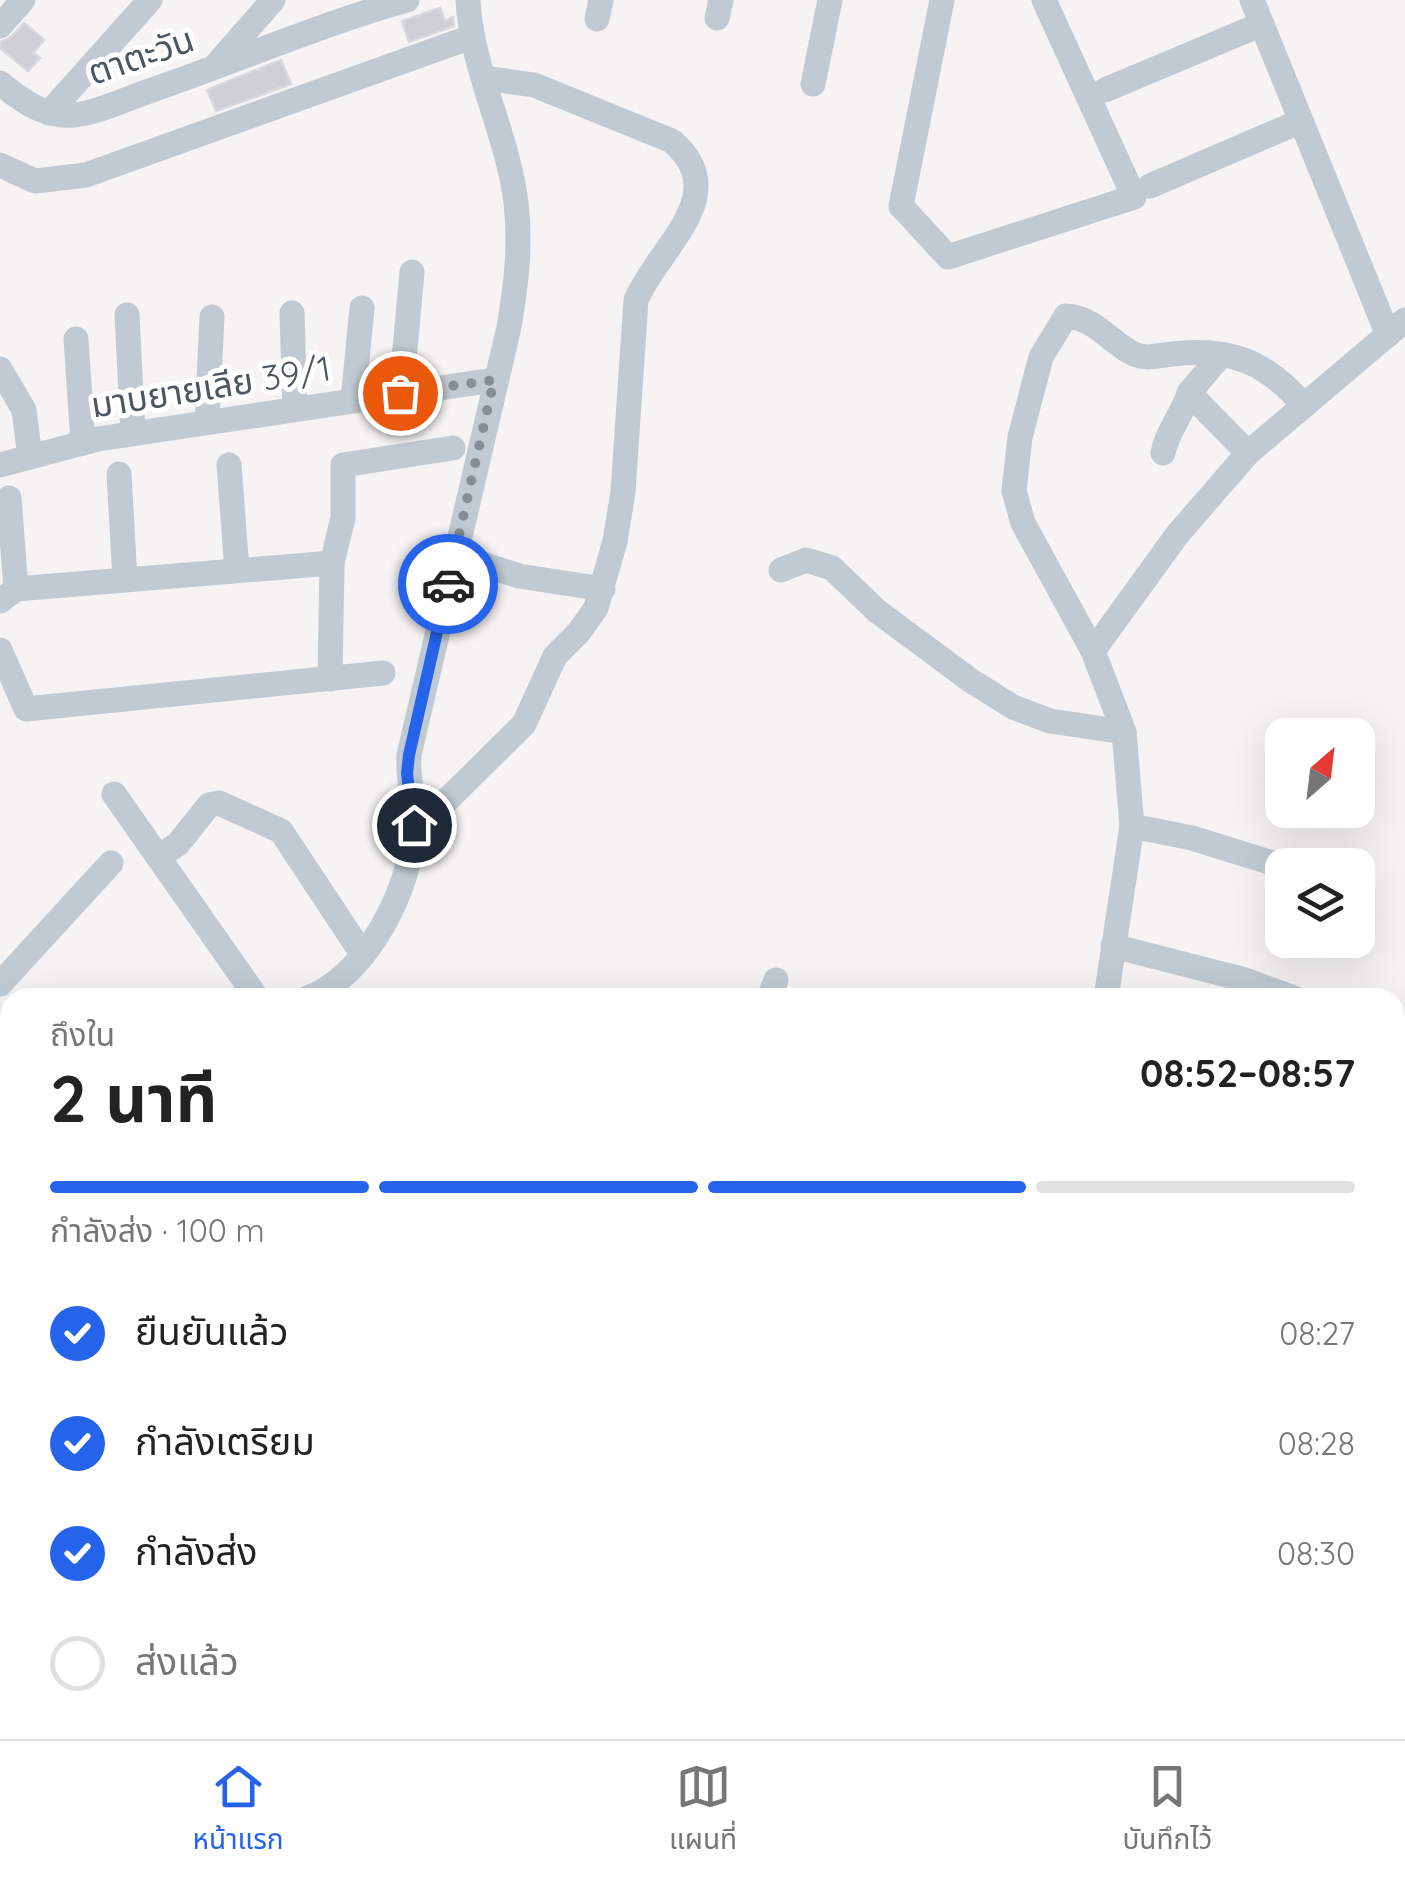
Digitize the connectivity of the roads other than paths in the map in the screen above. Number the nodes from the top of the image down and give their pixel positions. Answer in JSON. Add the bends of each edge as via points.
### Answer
{"nodes":[{"id":1,"x":23,"y":0,"type":"edge"},
{"id":2,"x":150,"y":0,"type":"edge"},
{"id":3,"x":272,"y":0,"type":"edge"},
{"id":4,"x":407,"y":0,"type":"edge"},
{"id":5,"x":468,"y":0,"type":"edge"},
{"id":6,"x":830,"y":0,"type":"edge"},
{"id":7,"x":942,"y":0,"type":"edge"},
{"id":8,"x":1044,"y":0,"type":"edge"},
{"id":9,"x":1252,"y":0,"type":"edge"},
{"id":10,"x":366,"y":6,"type":"edge"},
{"id":11,"x":1262,"y":24,"type":"junction"},
{"id":12,"x":0,"y":26,"type":"edge"},
{"id":13,"x":471,"y":37,"type":"junction"},
{"id":14,"x":212,"y":69,"type":"junction"},
{"id":15,"x":486,"y":78,"type":"junction"},
{"id":16,"x":0,"y":83,"type":"edge"},
{"id":17,"x":813,"y":84,"type":"dead end"},
{"id":18,"x":1105,"y":90,"type":"dead end"},
{"id":19,"x":49,"y":114,"type":"junction"},
{"id":20,"x":1301,"y":121,"type":"junction"},
{"id":21,"x":0,"y":165,"type":"edge"},
{"id":22,"x":1150,"y":186,"type":"dead end"},
{"id":23,"x":412,"y":272,"type":"dead end"},
{"id":24,"x":362,"y":308,"type":"dead end"},
{"id":25,"x":292,"y":313,"type":"dead end"},
{"id":26,"x":127,"y":315,"type":"dead end"},
{"id":27,"x":212,"y":317,"type":"dead end"},
{"id":28,"x":1397,"y":327,"type":"edge"},
{"id":29,"x":76,"y":339,"type":"dead end"},
{"id":30,"x":1220,"y":355,"type":"junction"},
{"id":31,"x":0,"y":369,"type":"edge"},
{"id":32,"x":494,"y":380,"type":"junction"},
{"id":33,"x":400,"y":393,"type":"junction"},
{"id":34,"x":1189,"y":393,"type":"junction"},
{"id":35,"x":353,"y":400,"type":"junction"},
{"id":36,"x":1304,"y":406,"type":"junction"},
{"id":37,"x":294,"y":409,"type":"junction"},
{"id":38,"x":208,"y":422,"type":"junction"},
{"id":39,"x":133,"y":434,"type":"junction"},
{"id":40,"x":83,"y":443,"type":"junction"},
{"id":41,"x":453,"y":448,"type":"dead end"},
{"id":42,"x":1164,"y":453,"type":"dead end"},
{"id":43,"x":1248,"y":453,"type":"junction"},
{"id":44,"x":30,"y":457,"type":"junction"},
{"id":45,"x":0,"y":465,"type":"edge"},
{"id":46,"x":229,"y":465,"type":"dead end"},
{"id":47,"x":118,"y":474,"type":"dead end"},
{"id":48,"x":9,"y":498,"type":"dead end"},
{"id":49,"x":455,"y":555,"type":"junction"},
{"id":50,"x":332,"y":564,"type":"junction"},
{"id":51,"x":236,"y":570,"type":"junction"},
{"id":52,"x":781,"y":570,"type":"dead end"},
{"id":53,"x":125,"y":580,"type":"junction"},
{"id":54,"x":604,"y":589,"type":"junction"},
{"id":55,"x":8,"y":595,"type":"edge"},
{"id":56,"x":0,"y":650,"type":"edge"},
{"id":57,"x":1093,"y":651,"type":"junction"},
{"id":58,"x":383,"y":674,"type":"dead end"},
{"id":59,"x":330,"y":679,"type":"junction"},
{"id":60,"x":1124,"y":732,"type":"junction"},
{"id":61,"x":114,"y":794,"type":"dead end"},
{"id":62,"x":414,"y":825,"type":"junction"},
{"id":63,"x":1132,"y":826,"type":"junction"},
{"id":64,"x":158,"y":857,"type":"junction"},
{"id":65,"x":1265,"y":861,"type":"edge"},
{"id":66,"x":112,"y":863,"type":"dead end"},
{"id":67,"x":1114,"y":946,"type":"junction"},
{"id":68,"x":363,"y":954,"type":"junction"},
{"id":69,"x":0,"y":984,"type":"edge"},
{"id":70,"x":250,"y":988,"type":"edge"},
{"id":71,"x":328,"y":988,"type":"edge"},
{"id":72,"x":1108,"y":988,"type":"edge"},
{"id":73,"x":1265,"y":988,"type":"edge"}],
"edges":[{"from":1,"to":12,"type":"street"},
{"from":2,"to":19,"type":"street"},
{"from":3,"to":14,"type":"street"},
{"from":4,"to":10,"type":"street","name":"ตาตะวัน"},
{"from":5,"to":13,"type":"street"},
{"from":6,"to":17,"type":"street"},
{"from":7,"to":8,"type":"street","via":[[902,206],[948,258],[1134,197]]},
{"from":9,"to":11,"type":"street"},
{"from":10,"to":14,"type":"street","name":"ตาตะวัน"},
{"from":11,"to":18,"type":"street"},
{"from":11,"to":20,"type":"street"},
{"from":13,"to":15,"type":"street"},
{"from":13,"to":21,"type":"street","via":[[86,175],[35,181]]},
{"from":14,"to":19,"type":"street","name":"ตาตะวัน","via":[[76,115]]},
{"from":15,"to":32,"type":"street","via":[[516,202],[518,272]]},
{"from":15,"to":54,"type":"street","via":[[534,85],[654,132],[688,155],[696,173],[692,212],[636,300],[622,492]]},
{"from":16,"to":19,"type":"street","name":"ตาตะวัน"},
{"from":20,"to":22,"type":"street"},
{"from":20,"to":28,"type":"street"},
{"from":23,"to":33,"type":"street"},
{"from":24,"to":35,"type":"street"},
{"from":25,"to":37,"type":"street"},
{"from":26,"to":39,"type":"street"},
{"from":27,"to":38,"type":"street"},
{"from":28,"to":36,"type":"street"},
{"from":29,"to":40,"type":"street"},
{"from":30,"to":34,"type":"street"},
{"from":30,"to":36,"type":"street","via":[[1264,366]]},
{"from":30,"to":57,"type":"street","via":[[1136,355],[1095,326],[1066,316],[1041,357],[1014,491],[1022,523]]},
{"from":31,"to":44,"type":"street","via":[[24,410]]},
{"from":32,"to":33,"type":"street","name":"มาบยายเลีย 39/1"},
{"from":32,"to":49,"type":"street"},
{"from":33,"to":35,"type":"street","name":"มาบยายเลีย 39/1"},
{"from":34,"to":42,"type":"street"},
{"from":34,"to":43,"type":"street"},
{"from":35,"to":37,"type":"street","name":"มาบยายเลีย 39/1"},
{"from":36,"to":43,"type":"street"},
{"from":37,"to":38,"type":"street","name":"มาบยายเลีย 39/1"},
{"from":38,"to":39,"type":"street","name":"มาบยายเลีย 39/1"},
{"from":39,"to":40,"type":"street","name":"มาบยายเลีย 39/1"},
{"from":40,"to":44,"type":"street","name":"มาบยายเลีย 39/1"},
{"from":41,"to":50,"type":"street","via":[[344,465],[344,518]]},
{"from":43,"to":57,"type":"street","via":[[1176,535]]},
{"from":44,"to":45,"type":"street","name":"มาบยายเลีย 39/1"},
{"from":46,"to":51,"type":"street"},
{"from":47,"to":53,"type":"street"},
{"from":48,"to":55,"type":"street"},
{"from":49,"to":54,"type":"street","via":[[519,576]]},
{"from":49,"to":62,"type":"street","via":[[409,755]]},
{"from":50,"to":51,"type":"street"},
{"from":50,"to":59,"type":"street"},
{"from":51,"to":53,"type":"street"},
{"from":52,"to":60,"type":"street","via":[[806,560],[832,568],[878,611],[1013,707],[1050,721]]},
{"from":53,"to":55,"type":"street"},
{"from":54,"to":62,"type":"street","via":[[579,632],[555,656],[524,724]]},
{"from":56,"to":59,"type":"street","via":[[26,710]]},
{"from":57,"to":60,"type":"street"},
{"from":58,"to":59,"type":"street"},
{"from":60,"to":63,"type":"street"},
{"from":61,"to":64,"type":"street"},
{"from":62,"to":68,"type":"street","via":[[399,892]]},
{"from":63,"to":65,"type":"street"},
{"from":63,"to":67,"type":"street"},
{"from":64,"to":68,"type":"street","via":[[178,844],[209,805],[275,826]]},
{"from":64,"to":70,"type":"street"},
{"from":66,"to":69,"type":"street"},
{"from":67,"to":72,"type":"street"},
{"from":67,"to":73,"type":"street"},
{"from":68,"to":71,"type":"street"}]}
